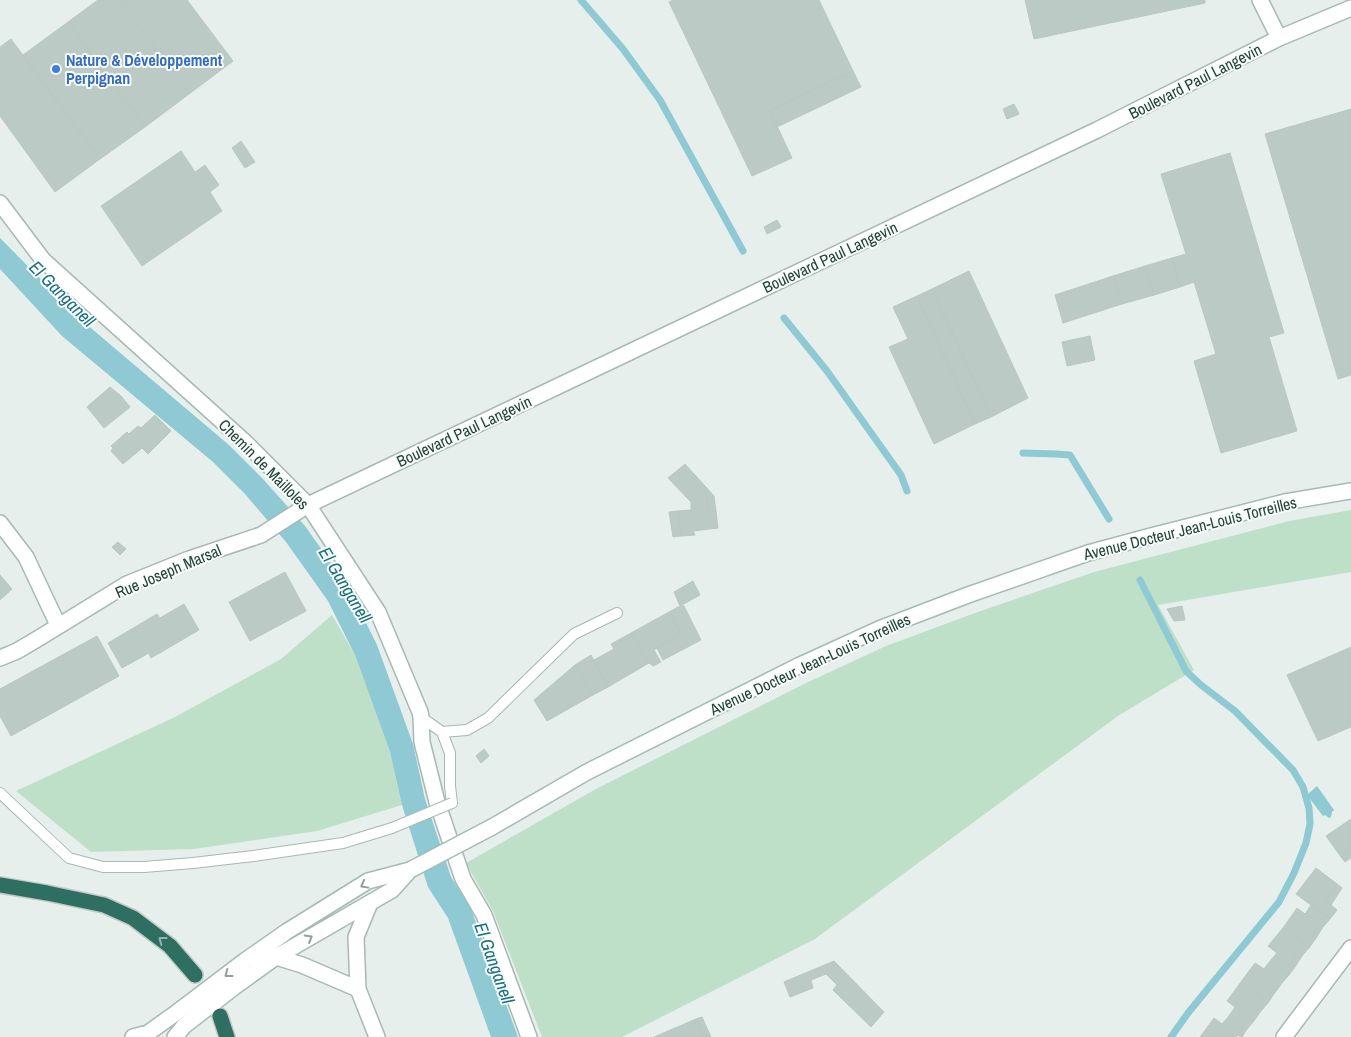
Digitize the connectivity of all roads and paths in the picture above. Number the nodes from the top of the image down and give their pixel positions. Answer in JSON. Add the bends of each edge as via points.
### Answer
{"nodes":[{"id":1,"x":1260,"y":0,"type":"edge"},
{"id":2,"x":1351,"y":8,"type":"edge"},
{"id":3,"x":1279,"y":38,"type":"junction"},
{"id":4,"x":0,"y":204,"type":"edge"},
{"id":5,"x":1351,"y":491,"type":"edge"},
{"id":6,"x":304,"y":508,"type":"junction"},
{"id":7,"x":0,"y":522,"type":"edge"},
{"id":8,"x":261,"y":535,"type":"joint"},
{"id":9,"x":617,"y":613,"type":"dead end"},
{"id":10,"x":58,"y":625,"type":"junction"},
{"id":11,"x":0,"y":658,"type":"edge"},
{"id":12,"x":421,"y":717,"type":"junction"},
{"id":13,"x":442,"y":732,"type":"junction"},
{"id":14,"x":0,"y":793,"type":"edge"},
{"id":15,"x":410,"y":870,"type":"junction"},
{"id":16,"x":0,"y":885,"type":"edge"},
{"id":17,"x":370,"y":904,"type":"junction"},
{"id":18,"x":1351,"y":948,"type":"edge"},
{"id":19,"x":276,"y":957,"type":"junction"},
{"id":20,"x":195,"y":975,"type":"dead end"},
{"id":21,"x":358,"y":989,"type":"junction"},
{"id":22,"x":220,"y":1016,"type":"dead end"},
{"id":23,"x":178,"y":1025,"type":"edge"},
{"id":24,"x":133,"y":1037,"type":"edge"},
{"id":25,"x":227,"y":1037,"type":"edge"},
{"id":26,"x":377,"y":1037,"type":"edge"},
{"id":27,"x":529,"y":1037,"type":"edge"},
{"id":28,"x":1284,"y":1037,"type":"edge"}],
"edges":[{"from":1,"to":3,"type":"street"},
{"from":2,"to":3,"type":"street","name":"Boulevard Paul Langevin"},
{"from":3,"to":6,"type":"street","name":"Boulevard Paul Langevin","via":[[1097,130]]},
{"from":4,"to":6,"type":"street","name":"Chemin de Mailloles","via":[[43,260],[246,443]]},
{"from":5,"to":15,"type":"street","name":"Avenue Docteur Jean-Louis Torreilles","bridge":true,"via":[[1285,502],[1088,554],[879,628],[586,772]]},
{"from":6,"to":8,"type":"street","name":"Boulevard Paul Langevin"},
{"from":6,"to":12,"type":"street","name":"Chemin de Mailloles","via":[[378,612]]},
{"from":7,"to":10,"type":"street","via":[[26,557]]},
{"from":8,"to":10,"type":"street","name":"Rue Joseph Marsal","via":[[188,559],[127,584]]},
{"from":9,"to":13,"type":"lane","via":[[574,634],[488,718],[467,730]]},
{"from":10,"to":11,"type":"street","name":"Rue Joseph Marsal"},
{"from":12,"to":13,"type":"lane"},
{"from":12,"to":27,"type":"street","name":"Chemin de Mailloles","via":[[422,742],[434,794],[462,879],[484,914]]},
{"from":13,"to":14,"type":"lane","bridge":true,"via":[[450,753],[452,803],[343,844],[193,863],[103,867],[69,858]]},
{"from":15,"to":17,"type":"street","name":"Avenue Docteur Jean-Louis Torreilles","via":[[392,890]]},
{"from":15,"to":23,"type":"street","name":"Avenue Docteur Jean-Louis Torreilles","one_way":true,"via":[[368,881],[286,932],[246,960]]},
{"from":20,"to":16,"type":"highway","one_way":true,"via":[[170,946],[133,918],[104,905]]},
{"from":19,"to":17,"type":"street","name":"Avenue Docteur Jean-Louis Torreilles","one_way":true},
{"from":17,"to":21,"type":"street","via":[[356,937]]},
{"from":18,"to":28,"type":"street"},
{"from":19,"to":21,"type":"street"},
{"from":19,"to":23,"type":"street","name":"Avenue Docteur Jean-Louis Torreilles"},
{"from":21,"to":26,"type":"street"},
{"from":22,"to":25,"type":"highway"},
{"from":23,"to":24,"type":"street"}]}
